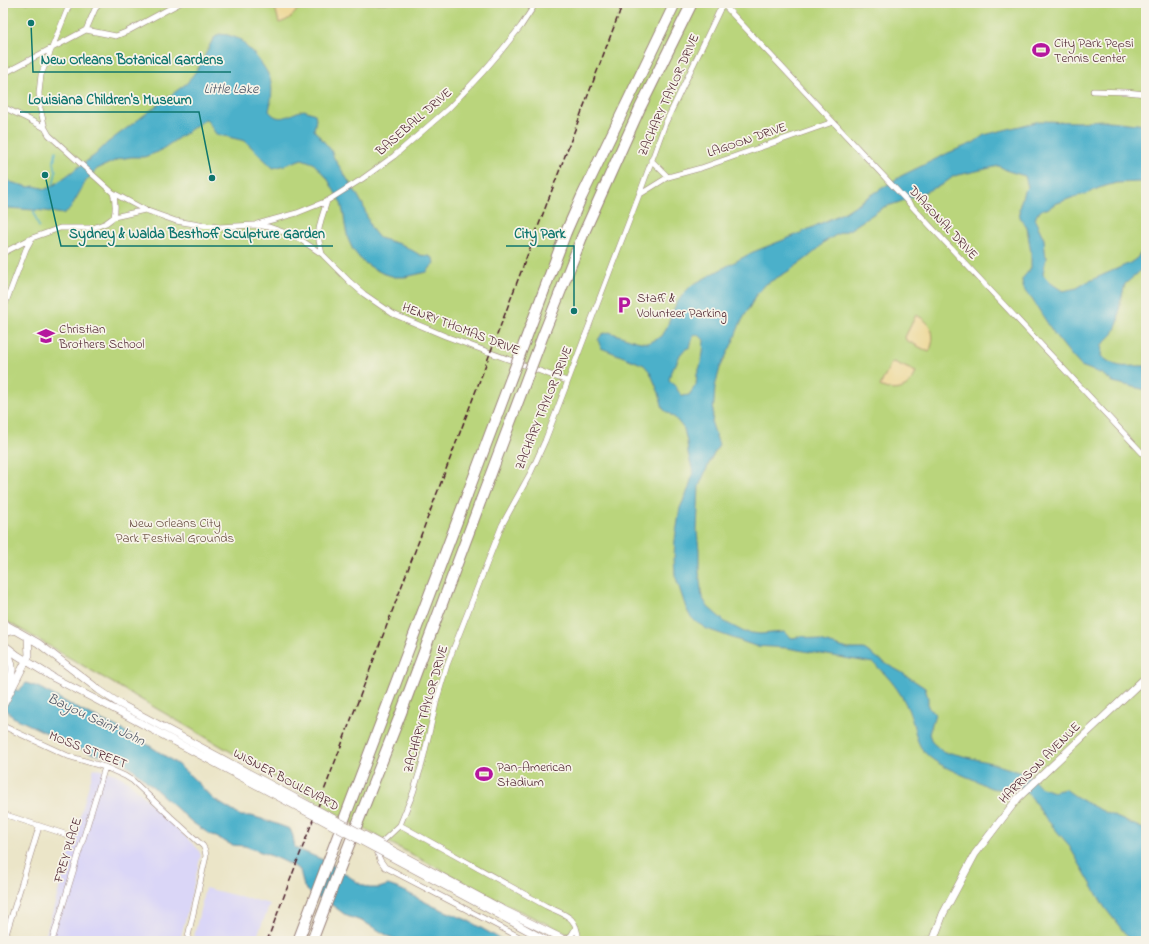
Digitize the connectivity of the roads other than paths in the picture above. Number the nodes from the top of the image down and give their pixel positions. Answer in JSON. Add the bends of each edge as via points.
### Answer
{"nodes":[{"id":1,"x":70,"y":3,"type":"edge"},
{"id":2,"x":100,"y":3,"type":"edge"},
{"id":3,"x":180,"y":3,"type":"edge"},
{"id":4,"x":536,"y":3,"type":"edge"},
{"id":5,"x":675,"y":3,"type":"edge"},
{"id":6,"x":692,"y":3,"type":"edge"},
{"id":7,"x":723,"y":3,"type":"edge"},
{"id":8,"x":86,"y":30,"type":"junction"},
{"id":9,"x":52,"y":49,"type":"junction"},
{"id":10,"x":3,"y":74,"type":"edge"},
{"id":11,"x":1093,"y":91,"type":"dead end"},
{"id":12,"x":1146,"y":94,"type":"edge"},
{"id":13,"x":3,"y":107,"type":"edge"},
{"id":14,"x":833,"y":122,"type":"junction"},
{"id":15,"x":44,"y":128,"type":"junction"},
{"id":16,"x":651,"y":160,"type":"junction"},
{"id":17,"x":668,"y":177,"type":"junction"},
{"id":18,"x":113,"y":193,"type":"junction"},
{"id":19,"x":639,"y":195,"type":"junction"},
{"id":20,"x":328,"y":201,"type":"junction"},
{"id":21,"x":145,"y":210,"type":"junction"},
{"id":22,"x":114,"y":217,"type":"junction"},
{"id":23,"x":254,"y":225,"type":"junction"},
{"id":24,"x":32,"y":238,"type":"junction"},
{"id":25,"x":3,"y":253,"type":"edge"},
{"id":26,"x":322,"y":254,"type":"junction"},
{"id":27,"x":3,"y":310,"type":"edge"},
{"id":28,"x":567,"y":381,"type":"junction"},
{"id":29,"x":1146,"y":457,"type":"edge"},
{"id":30,"x":3,"y":624,"type":"edge"},
{"id":31,"x":16,"y":630,"type":"junction"},
{"id":32,"x":3,"y":637,"type":"edge"},
{"id":33,"x":28,"y":638,"type":"junction"},
{"id":34,"x":4,"y":645,"type":"edge"},
{"id":35,"x":27,"y":661,"type":"junction"},
{"id":36,"x":1146,"y":677,"type":"edge"},
{"id":37,"x":10,"y":686,"type":"junction"},
{"id":38,"x":3,"y":693,"type":"edge"},
{"id":39,"x":3,"y":706,"type":"edge"},
{"id":40,"x":3,"y":726,"type":"edge"},
{"id":41,"x":105,"y":766,"type":"junction"},
{"id":42,"x":3,"y":814,"type":"edge"},
{"id":43,"x":400,"y":825,"type":"junction"},
{"id":44,"x":39,"y":826,"type":"junction"},
{"id":45,"x":71,"y":836,"type":"dead end"},
{"id":46,"x":499,"y":911,"type":"junction"},
{"id":47,"x":576,"y":927,"type":"junction"},
{"id":48,"x":565,"y":940,"type":"edge"},
{"id":49,"x":4,"y":941,"type":"edge"},
{"id":50,"x":52,"y":941,"type":"edge"},
{"id":51,"x":187,"y":941,"type":"edge"},
{"id":52,"x":298,"y":941,"type":"edge"},
{"id":53,"x":312,"y":941,"type":"edge"},
{"id":54,"x":527,"y":941,"type":"edge"},
{"id":55,"x":547,"y":941,"type":"edge"},
{"id":56,"x":579,"y":941,"type":"edge"},
{"id":57,"x":933,"y":941,"type":"edge"}],
"edges":[{"from":1,"to":9,"type":"street"},
{"from":2,"to":8,"type":"street"},
{"from":3,"to":8,"type":"street","via":[[116,36]]},
{"from":4,"to":20,"type":"street","name":"BASEBALL DRIVE","via":[[501,51],[449,108],[394,156]]},
{"from":5,"to":52,"type":"highway","bridge":true,"via":[[566,232]]},
{"from":6,"to":53,"type":"highway","bridge":true,"via":[[640,108],[582,237]]},
{"from":7,"to":14,"type":"street","name":"DIAGONAL DRIVE"},
{"from":7,"to":16,"type":"street","name":"ZACHARY TAYLOR DRIVE","via":[[665,124]]},
{"from":8,"to":9,"type":"street"},
{"from":9,"to":10,"type":"street"},
{"from":9,"to":15,"type":"street","via":[[41,75],[39,93]]},
{"from":11,"to":12,"type":"street"},
{"from":13,"to":15,"type":"street","name":"HENRY THOMAS DRIVE"},
{"from":14,"to":17,"type":"street","name":"LAGOON DRIVE"},
{"from":14,"to":29,"type":"street","name":"DIAGONAL DRIVE"},
{"from":15,"to":18,"type":"street","name":"HENRY THOMAS DRIVE"},
{"from":16,"to":17,"type":"street"},
{"from":16,"to":19,"type":"street","name":"ZACHARY TAYLOR DRIVE"},
{"from":17,"to":19,"type":"street","name":"LAGOON DRIVE"},
{"from":18,"to":21,"type":"street","name":"HENRY THOMAS DRIVE"},
{"from":18,"to":22,"type":"street","via":[[116,200]]},
{"from":19,"to":28,"type":"street","name":"ZACHARY TAYLOR DRIVE"},
{"from":20,"to":23,"type":"street"},
{"from":20,"to":26,"type":"street","name":"BASEBALL DRIVE","via":[[319,230]]},
{"from":21,"to":22,"type":"street"},
{"from":21,"to":23,"type":"street","name":"HENRY THOMAS DRIVE","via":[[176,221],[200,225]]},
{"from":22,"to":24,"type":"street","via":[[93,228],[60,228]]},
{"from":23,"to":26,"type":"street","name":"HENRY THOMAS DRIVE","via":[[292,235]]},
{"from":24,"to":25,"type":"street"},
{"from":24,"to":27,"type":"street"},
{"from":26,"to":28,"type":"street","name":"HENRY THOMAS DRIVE","via":[[359,290],[393,314]]},
{"from":28,"to":43,"type":"street","name":"ZACHARY TAYLOR DRIVE","via":[[532,472],[502,525],[447,665],[422,764]]},
{"from":30,"to":31,"type":"street","name":"WISNER BOULEVARD"},
{"from":31,"to":32,"type":"street","via":[[6,632]]},
{"from":31,"to":33,"type":"street","name":"WISNER BOULEVARD"},
{"from":33,"to":35,"type":"street","via":[[30,655]]},
{"from":33,"to":46,"type":"street","name":"WISNER BOULEVARD","bridge":true,"via":[[120,704]]},
{"from":34,"to":35,"type":"street","name":"WISNER BOULEVARD"},
{"from":34,"to":37,"type":"street","via":[[12,661]]},
{"from":35,"to":37,"type":"street"},
{"from":35,"to":46,"type":"street","name":"WISNER BOULEVARD","bridge":true,"via":[[54,678]]},
{"from":36,"to":57,"type":"street","name":"HARRISON AVENUE","via":[[1018,798],[975,854],[943,914]]},
{"from":37,"to":38,"type":"street"},
{"from":37,"to":39,"type":"street"},
{"from":40,"to":41,"type":"street","name":"MOSS STREET","via":[[68,756]]},
{"from":41,"to":50,"type":"street","name":"FREY PLACE"},
{"from":41,"to":51,"type":"street","name":"MOSS STREET","via":[[133,781],[205,850],[206,856]]},
{"from":42,"to":44,"type":"street"},
{"from":43,"to":47,"type":"street","via":[[566,916]]},
{"from":43,"to":54,"type":"street","name":"ZACHARY TAYLOR DRIVE","via":[[380,844],[377,851],[385,867]]},
{"from":44,"to":45,"type":"street"},
{"from":44,"to":49,"type":"street"},
{"from":46,"to":48,"type":"street","name":"WISNER BOULEVARD"},
{"from":46,"to":55,"type":"street","name":"WISNER BOULEVARD"},
{"from":47,"to":48,"type":"street","via":[[573,934]]},
{"from":47,"to":56,"type":"street"}]}
